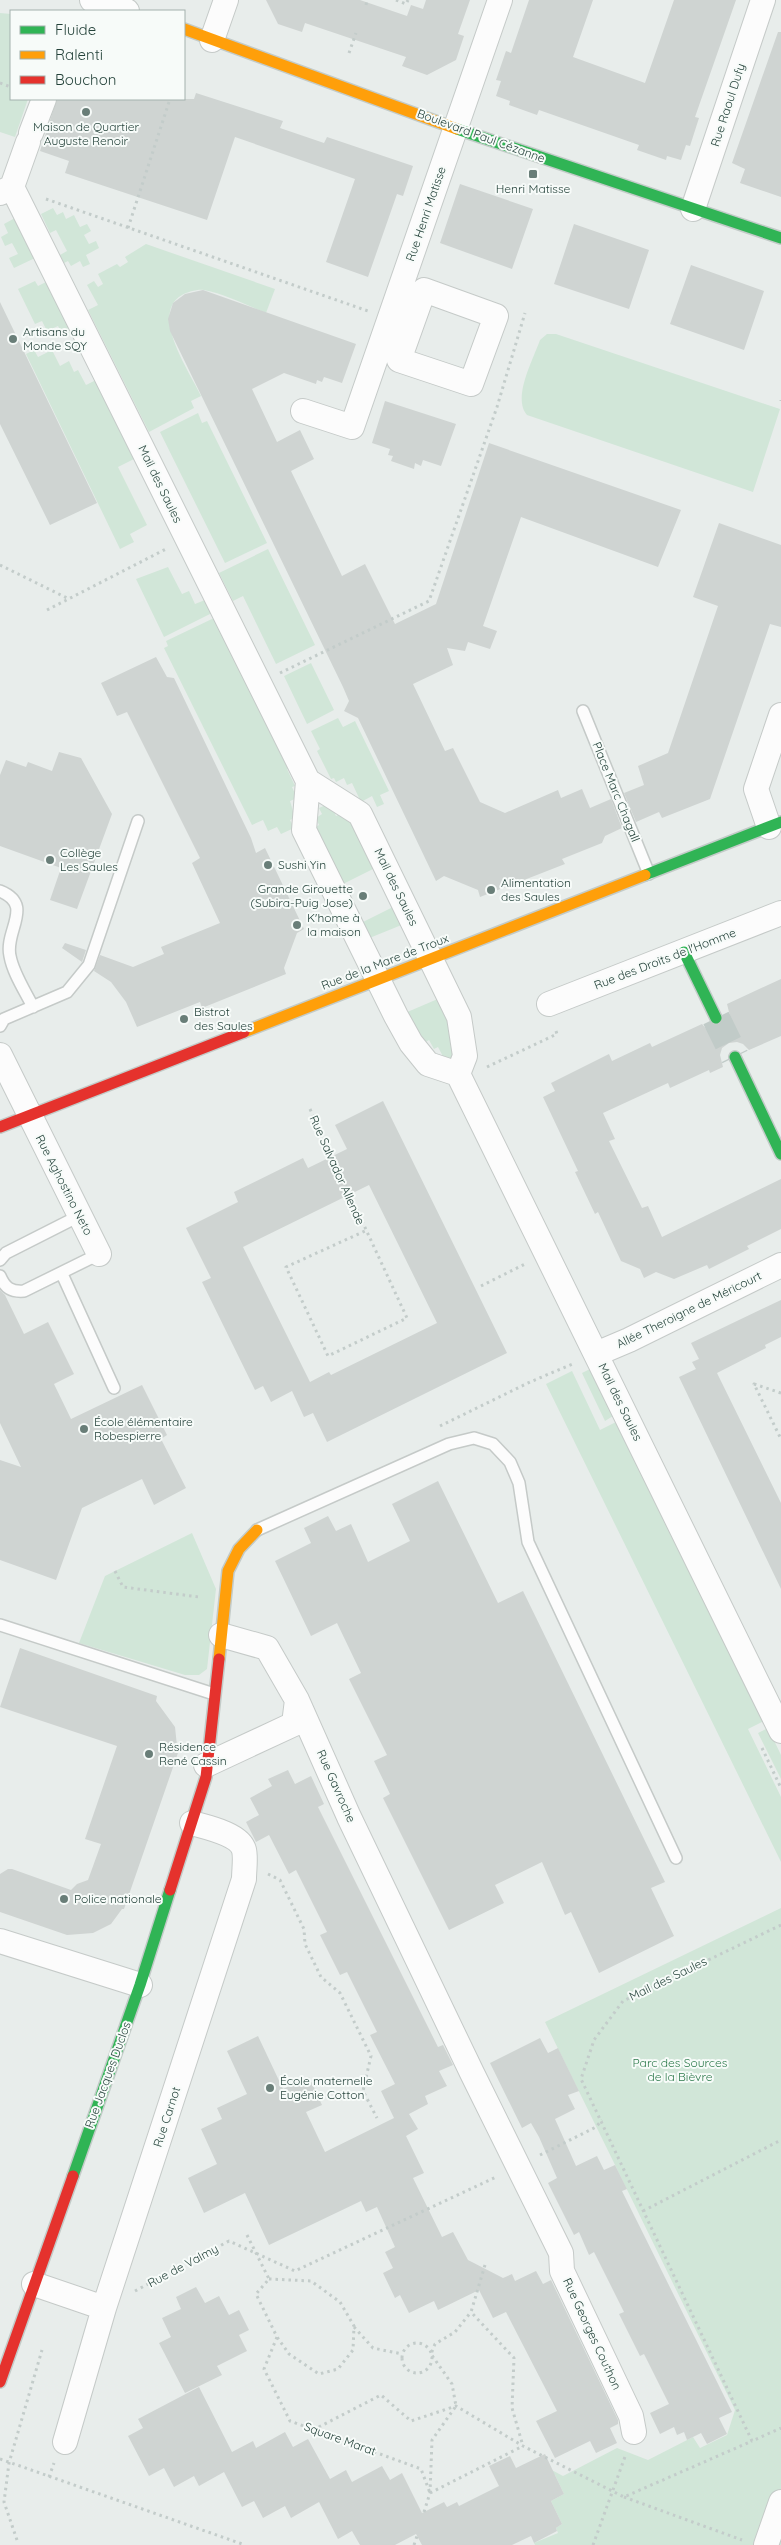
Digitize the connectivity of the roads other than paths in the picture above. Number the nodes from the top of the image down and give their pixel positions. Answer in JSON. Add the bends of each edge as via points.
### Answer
{"nodes":[{"id":1,"x":92,"y":0,"type":"edge"},
{"id":2,"x":226,"y":0,"type":"edge"},
{"id":3,"x":500,"y":0,"type":"edge"},
{"id":4,"x":763,"y":0,"type":"edge"},
{"id":5,"x":124,"y":10,"type":"edge"},
{"id":6,"x":185,"y":29,"type":"edge"},
{"id":7,"x":212,"y":40,"type":"junction"},
{"id":8,"x":44,"y":100,"type":"edge"},
{"id":9,"x":456,"y":128,"type":"junction"},
{"id":10,"x":6,"y":190,"type":"edge"},
{"id":11,"x":693,"y":209,"type":"junction"},
{"id":12,"x":781,"y":238,"type":"edge"},
{"id":13,"x":303,"y":412,"type":"dead end"},
{"id":14,"x":583,"y":711,"type":"dead end"},
{"id":15,"x":781,"y":715,"type":"edge"},
{"id":16,"x":308,"y":781,"type":"junction"},
{"id":17,"x":138,"y":821,"type":"dead end"},
{"id":18,"x":775,"y":825,"type":"edge"},
{"id":19,"x":649,"y":874,"type":"junction"},
{"id":20,"x":0,"y":891,"type":"edge"},
{"id":21,"x":781,"y":913,"type":"edge"},
{"id":22,"x":684,"y":952,"type":"junction"},
{"id":23,"x":431,"y":959,"type":"junction"},
{"id":24,"x":378,"y":980,"type":"junction"},
{"id":25,"x":549,"y":1004,"type":"road end"},
{"id":26,"x":33,"y":1007,"type":"junction"},
{"id":27,"x":716,"y":1018,"type":"tunnel mouth"},
{"id":28,"x":0,"y":1026,"type":"edge"},
{"id":29,"x":0,"y":1055,"type":"edge"},
{"id":30,"x":735,"y":1057,"type":"tunnel mouth"},
{"id":31,"x":458,"y":1074,"type":"junction"},
{"id":32,"x":28,"y":1115,"type":"junction"},
{"id":33,"x":0,"y":1127,"type":"edge"},
{"id":34,"x":781,"y":1154,"type":"edge"},
{"id":35,"x":80,"y":1216,"type":"junction"},
{"id":36,"x":99,"y":1254,"type":"joint"},
{"id":37,"x":0,"y":1260,"type":"edge"},
{"id":38,"x":781,"y":1265,"type":"edge"},
{"id":39,"x":62,"y":1274,"type":"junction"},
{"id":40,"x":0,"y":1276,"type":"edge"},
{"id":41,"x":596,"y":1354,"type":"junction"},
{"id":42,"x":114,"y":1388,"type":"dead end"},
{"id":43,"x":257,"y":1530,"type":"joint"},
{"id":44,"x":0,"y":1625,"type":"edge"},
{"id":45,"x":221,"y":1635,"type":"junction"},
{"id":46,"x":214,"y":1694,"type":"junction"},
{"id":47,"x":297,"y":1700,"type":"junction"},
{"id":48,"x":781,"y":1731,"type":"edge"},
{"id":49,"x":206,"y":1764,"type":"junction"},
{"id":50,"x":192,"y":1823,"type":"junction"},
{"id":51,"x":676,"y":1858,"type":"dead end"},
{"id":52,"x":0,"y":1941,"type":"edge"},
{"id":53,"x":140,"y":1985,"type":"junction"},
{"id":54,"x":472,"y":2074,"type":"joint"},
{"id":55,"x":34,"y":2284,"type":"junction"},
{"id":56,"x":104,"y":2308,"type":"junction"},
{"id":57,"x":0,"y":2382,"type":"edge"},
{"id":58,"x":634,"y":2432,"type":"road end"},
{"id":59,"x":65,"y":2442,"type":"dead end"},
{"id":60,"x":781,"y":2502,"type":"edge"},
{"id":61,"x":756,"y":2543,"type":"edge"}],
"edges":[{"from":1,"to":5,"type":"street"},
{"from":2,"to":7,"type":"street"},
{"from":3,"to":9,"type":"street","name":"Rue Henri Matisse"},
{"from":4,"to":11,"type":"street","name":"Rue Raoul Dufy"},
{"from":6,"to":7,"type":"street","name":"Boulevard Paul Cézanne"},
{"from":7,"to":9,"type":"street","name":"Boulevard Paul Cézanne"},
{"from":8,"to":10,"type":"street"},
{"from":9,"to":11,"type":"street","name":"Boulevard Paul Cézanne"},
{"from":9,"to":13,"type":"street","name":"Rue Henri Matisse","via":[[352,428]]},
{"from":10,"to":16,"type":"street","name":"Mail des Saules"},
{"from":11,"to":12,"type":"street","name":"Boulevard Paul Cézanne"},
{"from":14,"to":19,"type":"lane","name":"Place Marc Chagall"},
{"from":15,"to":18,"type":"street","via":[[756,789]]},
{"from":16,"to":23,"type":"street","name":"Mail des Saules","via":[[360,814]]},
{"from":16,"to":24,"type":"street","via":[[304,830]]},
{"from":17,"to":26,"type":"lane","via":[[89,965],[67,992]]},
{"from":18,"to":19,"type":"street","name":"Rue de la Mare de Troux"},
{"from":19,"to":23,"type":"street","name":"Rue de la Mare de Troux"},
{"from":20,"to":26,"type":"lane","via":[[10,895],[16,903],[18,912],[9,940],[10,956]]},
{"from":21,"to":22,"type":"street","name":"Rue des Droits de l'Homme"},
{"from":22,"to":25,"type":"street","name":"Rue des Droits de l'Homme"},
{"from":22,"to":27,"type":"street"},
{"from":23,"to":24,"type":"street","name":"Rue de la Mare de Troux"},
{"from":23,"to":31,"type":"street","name":"Mail des Saules","via":[[463,1032],[465,1056]]},
{"from":24,"to":31,"type":"street","via":[[411,1043],[428,1064]]},
{"from":24,"to":32,"type":"street","name":"Rue de la Mare de Troux"},
{"from":26,"to":28,"type":"lane","via":[[4,1020]]},
{"from":29,"to":32,"type":"street"},
{"from":30,"to":34,"type":"street"},
{"from":31,"to":41,"type":"street","name":"Mail des Saules"},
{"from":32,"to":33,"type":"street","name":"Rue de la Mare de Troux"},
{"from":32,"to":35,"type":"street","name":"Rue Aghostino Neto"},
{"from":35,"to":36,"type":"street","name":"Rue Aghostino Neto"},
{"from":35,"to":37,"type":"lane","via":[[6,1252]]},
{"from":36,"to":39,"type":"lane"},
{"from":38,"to":41,"type":"street","name":"Allée Theroigne de Méricourt"},
{"from":39,"to":40,"type":"lane","via":[[24,1291],[14,1292],[6,1287]]},
{"from":39,"to":42,"type":"lane"},
{"from":41,"to":48,"type":"street","name":"Mail des Saules"},
{"from":43,"to":45,"type":"street","via":[[239,1549],[228,1571]]},
{"from":43,"to":51,"type":"lane","via":[[448,1444],[474,1438],[493,1444],[510,1462],[519,1483],[528,1542]]},
{"from":44,"to":46,"type":"lane"},
{"from":45,"to":46,"type":"street","name":"Rue Jacques Duclos"},
{"from":45,"to":47,"type":"street","name":"Rue Gavroche","via":[[267,1648]]},
{"from":46,"to":49,"type":"street","name":"Rue Jacques Duclos"},
{"from":47,"to":49,"type":"street","via":[[294,1724]]},
{"from":47,"to":54,"type":"street","name":"Rue Gavroche"},
{"from":49,"to":50,"type":"street","name":"Rue Jacques Duclos","via":[[206,1776]]},
{"from":50,"to":53,"type":"street","name":"Rue Jacques Duclos"},
{"from":50,"to":56,"type":"street","name":"Rue Carnot","via":[[221,1832],[241,1844],[245,1851],[244,1878]]},
{"from":52,"to":53,"type":"street"},
{"from":53,"to":55,"type":"street","name":"Rue Jacques Duclos"},
{"from":54,"to":58,"type":"street","name":"Rue Georges Couthon","via":[[561,2253],[562,2271],[631,2416]]},
{"from":55,"to":56,"type":"street"},
{"from":55,"to":57,"type":"street","name":"Rue Jacques Duclos"},
{"from":56,"to":59,"type":"street","name":"Rue Carnot"},
{"from":60,"to":61,"type":"street"}]}
